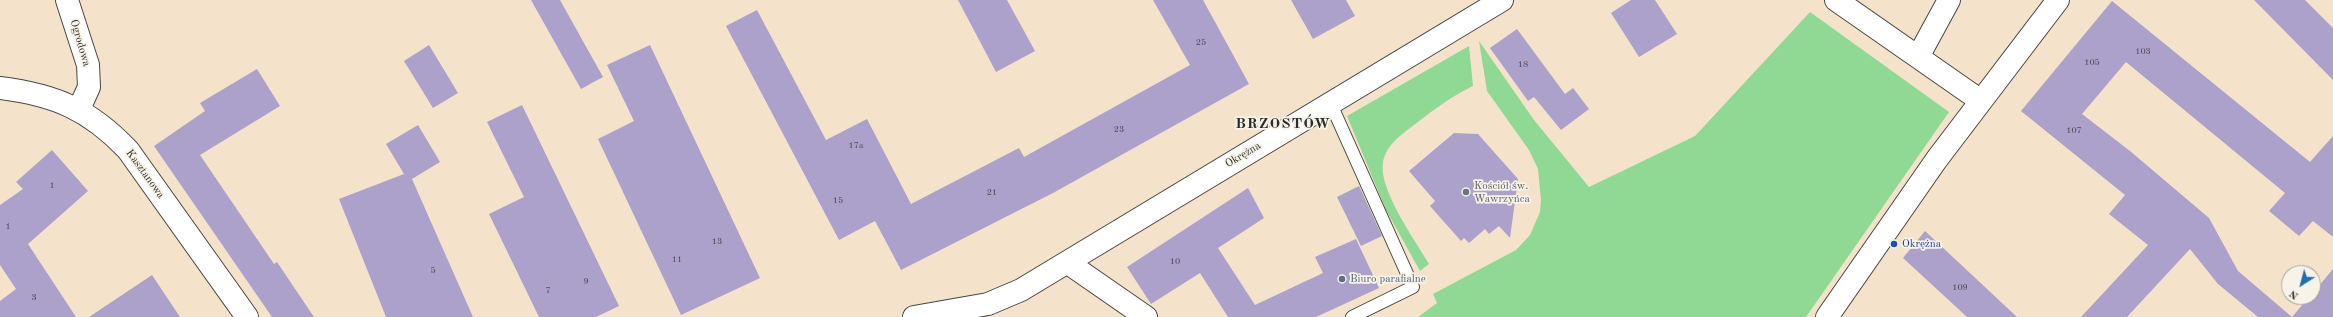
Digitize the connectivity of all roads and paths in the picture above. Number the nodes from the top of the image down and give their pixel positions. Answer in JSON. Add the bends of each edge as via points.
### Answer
{"nodes":[{"id":1,"x":67,"y":0,"type":"edge"},
{"id":2,"x":1502,"y":0,"type":"edge"},
{"id":3,"x":1836,"y":0,"type":"edge"},
{"id":4,"x":1949,"y":0,"type":"edge"},
{"id":5,"x":2058,"y":0,"type":"edge"},
{"id":6,"x":1918,"y":57,"type":"junction"},
{"id":7,"x":0,"y":88,"type":"edge"},
{"id":8,"x":1981,"y":101,"type":"junction"},
{"id":9,"x":1330,"y":102,"type":"junction"},
{"id":10,"x":79,"y":109,"type":"junction"},
{"id":11,"x":1068,"y":263,"type":"junction"},
{"id":12,"x":246,"y":317,"type":"edge"},
{"id":13,"x":914,"y":317,"type":"edge"},
{"id":14,"x":1146,"y":317,"type":"edge"},
{"id":15,"x":1352,"y":317,"type":"edge"},
{"id":16,"x":1827,"y":317,"type":"edge"}],
"edges":[{"from":1,"to":10,"type":"street","name":"Ogrodowa","via":[[88,65],[88,87]]},
{"from":2,"to":9,"type":"street","name":"Okrężna"},
{"from":3,"to":6,"type":"street"},
{"from":4,"to":6,"type":"street"},
{"from":5,"to":8,"type":"street"},
{"from":6,"to":8,"type":"street"},
{"from":7,"to":10,"type":"street","name":"Kasztanowa","via":[[27,92]]},
{"from":8,"to":16,"type":"street","via":[[1937,159]]},
{"from":9,"to":11,"type":"street","name":"Okrężna"},
{"from":9,"to":15,"type":"lane","via":[[1413,287]]},
{"from":10,"to":12,"type":"street","name":"Kasztanowa","via":[[107,128],[128,150]]},
{"from":11,"to":13,"type":"street","name":"Okrężna","via":[[1020,290],[988,304]]},
{"from":11,"to":14,"type":"street"}]}
